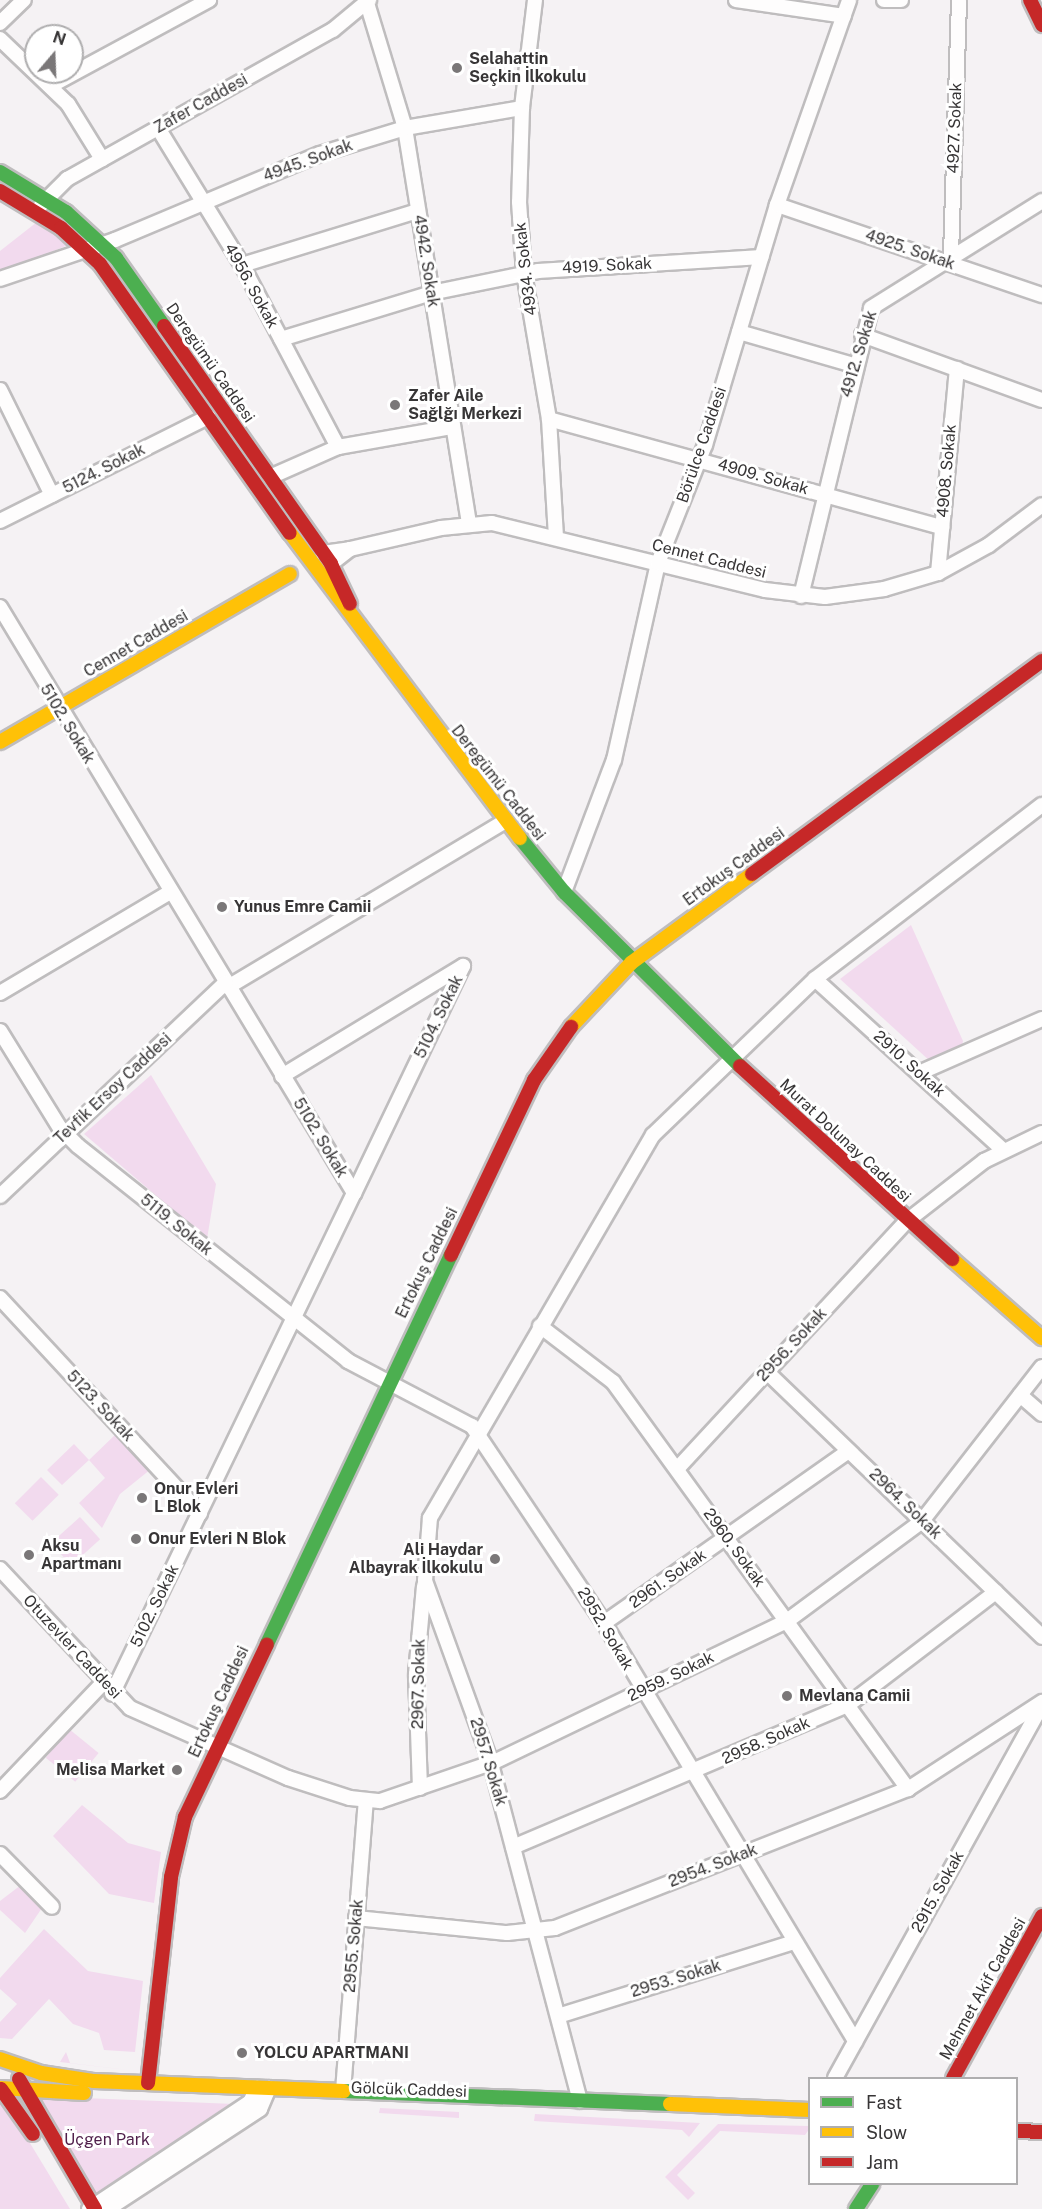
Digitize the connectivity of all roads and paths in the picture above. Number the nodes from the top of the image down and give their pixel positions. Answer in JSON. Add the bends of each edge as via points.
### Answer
{"nodes":[{"id":1,"x":24,"y":0,"type":"edge"},
{"id":2,"x":209,"y":0,"type":"edge"},
{"id":3,"x":535,"y":0,"type":"edge"},
{"id":4,"x":736,"y":0,"type":"edge"},
{"id":5,"x":849,"y":0,"type":"edge"},
{"id":6,"x":884,"y":0,"type":"edge"},
{"id":7,"x":901,"y":0,"type":"edge"},
{"id":8,"x":959,"y":0,"type":"edge"},
{"id":9,"x":1030,"y":0,"type":"edge"},
{"id":10,"x":368,"y":1,"type":"edge"},
{"id":11,"x":844,"y":16,"type":"junction"},
{"id":12,"x":0,"y":24,"type":"edge"},
{"id":13,"x":1042,"y":25,"type":"edge"},
{"id":14,"x":0,"y":39,"type":"edge"},
{"id":15,"x":50,"y":86,"type":"junction"},
{"id":16,"x":522,"y":108,"type":"junction"},
{"id":17,"x":158,"y":128,"type":"junction"},
{"id":18,"x":405,"y":128,"type":"junction"},
{"id":19,"x":102,"y":159,"type":"junction"},
{"id":20,"x":0,"y":172,"type":"edge"},
{"id":21,"x":0,"y":191,"type":"edge"},
{"id":22,"x":46,"y":198,"type":"junction"},
{"id":23,"x":1042,"y":201,"type":"edge"},
{"id":24,"x":203,"y":202,"type":"junction"},
{"id":25,"x":777,"y":205,"type":"junction"},
{"id":26,"x":418,"y":211,"type":"junction"},
{"id":27,"x":36,"y":212,"type":"junction"},
{"id":28,"x":103,"y":244,"type":"junction"},
{"id":29,"x":84,"y":247,"type":"junction"},
{"id":30,"x":762,"y":257,"type":"junction"},
{"id":31,"x":946,"y":258,"type":"junction"},
{"id":32,"x":242,"y":265,"type":"junction"},
{"id":33,"x":524,"y":273,"type":"junction"},
{"id":34,"x":0,"y":279,"type":"edge"},
{"id":35,"x":430,"y":293,"type":"junction"},
{"id":36,"x":1042,"y":295,"type":"edge"},
{"id":37,"x":739,"y":332,"type":"junction"},
{"id":38,"x":862,"y":335,"type":"junction"},
{"id":39,"x":281,"y":339,"type":"junction"},
{"id":40,"x":853,"y":365,"type":"junction"},
{"id":41,"x":957,"y":369,"type":"junction"},
{"id":42,"x":0,"y":390,"type":"edge"},
{"id":43,"x":1042,"y":400,"type":"edge"},
{"id":44,"x":208,"y":417,"type":"junction"},
{"id":45,"x":549,"y":419,"type":"junction"},
{"id":46,"x":451,"y":427,"type":"junction"},
{"id":47,"x":338,"y":447,"type":"junction"},
{"id":48,"x":699,"y":459,"type":"junction"},
{"id":49,"x":270,"y":477,"type":"junction"},
{"id":50,"x":824,"y":494,"type":"junction"},
{"id":51,"x":52,"y":495,"type":"junction"},
{"id":52,"x":1042,"y":506,"type":"edge"},
{"id":53,"x":0,"y":521,"type":"edge"},
{"id":54,"x":469,"y":523,"type":"junction"},
{"id":55,"x":942,"y":527,"type":"junction"},
{"id":56,"x":556,"y":538,"type":"junction"},
{"id":57,"x":327,"y":558,"type":"junction"},
{"id":58,"x":658,"y":563,"type":"junction"},
{"id":59,"x":312,"y":564,"type":"junction"},
{"id":60,"x":938,"y":573,"type":"junction"},
{"id":61,"x":801,"y":596,"type":"junction"},
{"id":62,"x":0,"y":607,"type":"edge"},
{"id":63,"x":352,"y":611,"type":"junction"},
{"id":64,"x":1042,"y":661,"type":"edge"},
{"id":65,"x":57,"y":709,"type":"junction"},
{"id":66,"x":0,"y":742,"type":"edge"},
{"id":67,"x":1042,"y":805,"type":"edge"},
{"id":68,"x":505,"y":821,"type":"junction"},
{"id":69,"x":170,"y":892,"type":"junction"},
{"id":70,"x":564,"y":892,"type":"junction"},
{"id":71,"x":631,"y":963,"type":"junction"},
{"id":72,"x":815,"y":979,"type":"junction"},
{"id":73,"x":227,"y":985,"type":"junction"},
{"id":74,"x":0,"y":993,"type":"edge"},
{"id":75,"x":1042,"y":1019,"type":"edge"},
{"id":76,"x":0,"y":1031,"type":"edge"},
{"id":77,"x":731,"y":1057,"type":"junction"},
{"id":78,"x":919,"y":1073,"type":"junction"},
{"id":79,"x":282,"y":1076,"type":"junction"},
{"id":80,"x":1042,"y":1132,"type":"edge"},
{"id":81,"x":65,"y":1134,"type":"junction"},
{"id":82,"x":1003,"y":1150,"type":"junction"},
{"id":83,"x":354,"y":1193,"type":"junction"},
{"id":84,"x":0,"y":1196,"type":"edge"},
{"id":85,"x":907,"y":1221,"type":"junction"},
{"id":86,"x":0,"y":1298,"type":"edge"},
{"id":87,"x":294,"y":1319,"type":"junction"},
{"id":88,"x":540,"y":1326,"type":"junction"},
{"id":89,"x":1042,"y":1338,"type":"edge"},
{"id":90,"x":1042,"y":1367,"type":"edge"},
{"id":91,"x":767,"y":1372,"type":"junction"},
{"id":92,"x":387,"y":1384,"type":"junction"},
{"id":93,"x":1020,"y":1395,"type":"junction"},
{"id":94,"x":1042,"y":1414,"type":"edge"},
{"id":95,"x":478,"y":1434,"type":"junction"},
{"id":96,"x":849,"y":1451,"type":"junction"},
{"id":97,"x":677,"y":1469,"type":"junction"},
{"id":98,"x":200,"y":1513,"type":"junction"},
{"id":99,"x":922,"y":1521,"type":"junction"},
{"id":100,"x":726,"y":1537,"type":"junction"},
{"id":101,"x":0,"y":1569,"type":"edge"},
{"id":102,"x":425,"y":1581,"type":"junction"},
{"id":103,"x":996,"y":1592,"type":"junction"},
{"id":104,"x":787,"y":1621,"type":"junction"},
{"id":105,"x":604,"y":1623,"type":"junction"},
{"id":106,"x":1042,"y":1637,"type":"edge"},
{"id":107,"x":107,"y":1689,"type":"junction"},
{"id":108,"x":642,"y":1691,"type":"junction"},
{"id":109,"x":1042,"y":1703,"type":"edge"},
{"id":110,"x":848,"y":1705,"type":"junction"},
{"id":111,"x":215,"y":1749,"type":"junction"},
{"id":112,"x":491,"y":1763,"type":"junction"},
{"id":113,"x":692,"y":1774,"type":"junction"},
{"id":114,"x":420,"y":1788,"type":"junction"},
{"id":115,"x":908,"y":1789,"type":"junction"},
{"id":116,"x":0,"y":1791,"type":"edge"},
{"id":117,"x":366,"y":1801,"type":"junction"},
{"id":118,"x":513,"y":1847,"type":"junction"},
{"id":119,"x":0,"y":1854,"type":"edge"},
{"id":120,"x":741,"y":1855,"type":"junction"},
{"id":121,"x":52,"y":1907,"type":"dead end"},
{"id":122,"x":1042,"y":1916,"type":"edge"},
{"id":123,"x":356,"y":1918,"type":"junction"},
{"id":124,"x":536,"y":1933,"type":"junction"},
{"id":125,"x":794,"y":1942,"type":"junction"},
{"id":126,"x":558,"y":2016,"type":"junction"},
{"id":127,"x":855,"y":2041,"type":"junction"},
{"id":128,"x":5,"y":2062,"type":"edge"},
{"id":129,"x":836,"y":2077,"type":"edge"},
{"id":130,"x":953,"y":2077,"type":"edge"},
{"id":131,"x":148,"y":2083,"type":"junction"},
{"id":132,"x":20,"y":2085,"type":"junction"},
{"id":133,"x":3,"y":2089,"type":"edge"},
{"id":134,"x":343,"y":2091,"type":"junction"},
{"id":135,"x":261,"y":2094,"type":"junction"},
{"id":136,"x":580,"y":2101,"type":"junction"},
{"id":137,"x":808,"y":2110,"type":"edge"},
{"id":138,"x":1018,"y":2119,"type":"edge"},
{"id":139,"x":1042,"y":2120,"type":"edge"},
{"id":140,"x":808,"y":2122,"type":"edge"},
{"id":141,"x":1018,"y":2131,"type":"edge"},
{"id":142,"x":1042,"y":2132,"type":"edge"},
{"id":143,"x":871,"y":2185,"type":"edge"},
{"id":144,"x":885,"y":2185,"type":"edge"},
{"id":145,"x":89,"y":2208,"type":"edge"},
{"id":146,"x":108,"y":2209,"type":"edge"},
{"id":147,"x":856,"y":2209,"type":"edge"},
{"id":148,"x":871,"y":2209,"type":"edge"}],
"edges":[{"from":1,"to":12,"type":"street"},
{"from":2,"to":15,"type":"street"},
{"from":3,"to":16,"type":"street","name":"4934. Sokak"},
{"from":4,"to":11,"type":"street"},
{"from":5,"to":11,"type":"street","name":"Börülce Caddesi"},
{"from":6,"to":7,"type":"street"},
{"from":8,"to":31,"type":"street","name":"4927. Sokak"},
{"from":9,"to":13,"type":"main road"},
{"from":10,"to":17,"type":"street","name":"Zafer Caddesi","via":[[333,30]]},
{"from":10,"to":18,"type":"street","name":"4942. Sokak"},
{"from":11,"to":25,"type":"street","name":"Börülce Caddesi"},
{"from":14,"to":15,"type":"street"},
{"from":15,"to":19,"type":"street","via":[[68,104]]},
{"from":16,"to":18,"type":"street","name":"4945. Sokak"},
{"from":16,"to":33,"type":"street","name":"4934. Sokak","via":[[519,202]]},
{"from":17,"to":19,"type":"street","name":"Zafer Caddesi"},
{"from":17,"to":24,"type":"street","name":"4956. Sokak"},
{"from":18,"to":24,"type":"street","name":"4945. Sokak","via":[[320,154]]},
{"from":18,"to":26,"type":"street","name":"4942. Sokak"},
{"from":19,"to":22,"type":"street","name":"Zafer Caddesi","via":[[58,184]]},
{"from":20,"to":22,"type":"main road","name":"Deregümü Caddesi"},
{"from":21,"to":27,"type":"main road","name":"Deregümü Caddesi"},
{"from":22,"to":27,"type":"street","name":"Zafer Caddesi"},
{"from":22,"to":28,"type":"main road","name":"Deregümü Caddesi"},
{"from":23,"to":31,"type":"street","name":"4912. Sokak"},
{"from":24,"to":28,"type":"street","name":"4945. Sokak"},
{"from":24,"to":32,"type":"street","name":"4956. Sokak"},
{"from":25,"to":30,"type":"street","name":"Börülce Caddesi"},
{"from":25,"to":31,"type":"street","name":"4925. Sokak"},
{"from":26,"to":32,"type":"street"},
{"from":26,"to":35,"type":"street","name":"4942. Sokak"},
{"from":27,"to":29,"type":"main road","name":"Deregümü Caddesi"},
{"from":28,"to":29,"type":"street","name":"4945. Sokak"},
{"from":28,"to":49,"type":"main road","name":"Deregümü Caddesi"},
{"from":29,"to":34,"type":"street","name":"4945. Sokak"},
{"from":29,"to":44,"type":"main road","name":"Deregümü Caddesi"},
{"from":30,"to":33,"type":"street","name":"4919. Sokak"},
{"from":30,"to":37,"type":"street","name":"Börülce Caddesi"},
{"from":31,"to":36,"type":"street","name":"4925. Sokak"},
{"from":31,"to":38,"type":"street","name":"4912. Sokak","via":[[877,300]]},
{"from":32,"to":39,"type":"street","name":"4956. Sokak"},
{"from":33,"to":35,"type":"street","name":"4919. Sokak"},
{"from":33,"to":45,"type":"street","name":"4934. Sokak"},
{"from":35,"to":39,"type":"street","name":"4919. Sokak"},
{"from":35,"to":46,"type":"street","name":"4942. Sokak"},
{"from":37,"to":40,"type":"street"},
{"from":37,"to":48,"type":"street","name":"Börülce Caddesi"},
{"from":38,"to":40,"type":"street","name":"4912. Sokak"},
{"from":38,"to":41,"type":"street"},
{"from":39,"to":47,"type":"street","name":"4956. Sokak"},
{"from":40,"to":50,"type":"street","name":"4912. Sokak"},
{"from":41,"to":43,"type":"street"},
{"from":41,"to":55,"type":"street","name":"4908. Sokak"},
{"from":42,"to":51,"type":"street"},
{"from":44,"to":51,"type":"street","name":"5124. Sokak"},
{"from":44,"to":59,"type":"main road","name":"Deregümü Caddesi"},
{"from":45,"to":48,"type":"street","name":"4909. Sokak"},
{"from":45,"to":56,"type":"street","name":"4934. Sokak"},
{"from":46,"to":47,"type":"street"},
{"from":46,"to":54,"type":"street","name":"4942. Sokak"},
{"from":47,"to":49,"type":"street"},
{"from":48,"to":50,"type":"street","name":"4909. Sokak"},
{"from":48,"to":58,"type":"street","name":"Börülce Caddesi"},
{"from":49,"to":57,"type":"main road","name":"Deregümü Caddesi"},
{"from":50,"to":55,"type":"street","name":"4909. Sokak"},
{"from":50,"to":61,"type":"street","name":"4912. Sokak"},
{"from":51,"to":53,"type":"street","name":"5124. Sokak"},
{"from":52,"to":60,"type":"street","name":"Cennet Caddesi","via":[[989,545]]},
{"from":54,"to":56,"type":"street","name":"Cennet Caddesi"},
{"from":54,"to":57,"type":"street","name":"Cennet Caddesi","via":[[350,549]]},
{"from":55,"to":60,"type":"street","name":"4908. Sokak"},
{"from":56,"to":58,"type":"street","name":"Cennet Caddesi"},
{"from":57,"to":59,"type":"main road","name":"Cennet Caddesi"},
{"from":57,"to":63,"type":"main road","name":"Deregümü Caddesi"},
{"from":58,"to":61,"type":"street","name":"Cennet Caddesi"},
{"from":58,"to":70,"type":"street","name":"Börülce Caddesi","via":[[614,760]]},
{"from":59,"to":63,"type":"main road","name":"Deregümü Caddesi"},
{"from":59,"to":65,"type":"main road","name":"Cennet Caddesi"},
{"from":60,"to":61,"type":"street","name":"Cennet Caddesi","via":[[851,595]]},
{"from":62,"to":65,"type":"street","name":"5102. Sokak"},
{"from":63,"to":68,"type":"main road","name":"Deregümü Caddesi"},
{"from":64,"to":71,"type":"main road","name":"Ertokuş Caddesi"},
{"from":65,"to":66,"type":"main road","name":"Cennet Caddesi"},
{"from":65,"to":69,"type":"street","name":"5102. Sokak"},
{"from":67,"to":72,"type":"street","name":"2957. Sokak"},
{"from":68,"to":70,"type":"main road","name":"Deregümü Caddesi"},
{"from":68,"to":73,"type":"street","name":"Tevfik Ersoy Caddesi"},
{"from":69,"to":73,"type":"street","name":"5102. Sokak"},
{"from":69,"to":74,"type":"street"},
{"from":70,"to":71,"type":"main road","name":"Deregümü Caddesi"},
{"from":71,"to":77,"type":"main road","name":"Murat Dolunay Caddesi"},
{"from":71,"to":92,"type":"main road","name":"Ertokuş Caddesi","via":[[576,1020],[534,1080]]},
{"from":72,"to":77,"type":"street","name":"2957. Sokak"},
{"from":72,"to":78,"type":"street","name":"2910. Sokak"},
{"from":73,"to":79,"type":"street","name":"5102. Sokak"},
{"from":73,"to":81,"type":"street","name":"Tevfik Ersoy Caddesi"},
{"from":75,"to":78,"type":"street"},
{"from":76,"to":81,"type":"street","name":"5119. Sokak"},
{"from":77,"to":85,"type":"main road","name":"Murat Dolunay Caddesi"},
{"from":77,"to":88,"type":"street","name":"2957. Sokak","via":[[641,1150]]},
{"from":78,"to":82,"type":"street","name":"2910. Sokak"},
{"from":79,"to":83,"type":"street","name":"5102. Sokak"},
{"from":79,"to":83,"type":"street","name":"5104. Sokak","via":[[463,966]]},
{"from":80,"to":82,"type":"street","name":"2956. Sokak"},
{"from":81,"to":84,"type":"street","name":"Tevfik Ersoy Caddesi"},
{"from":81,"to":87,"type":"street","name":"5119. Sokak"},
{"from":82,"to":85,"type":"street","name":"2956. Sokak"},
{"from":83,"to":87,"type":"street","name":"5102. Sokak"},
{"from":85,"to":89,"type":"main road","name":"Murat Dolunay Caddesi"},
{"from":85,"to":91,"type":"street","name":"2956. Sokak"},
{"from":86,"to":98,"type":"street","name":"5123. Sokak"},
{"from":87,"to":92,"type":"street","name":"5119. Sokak"},
{"from":87,"to":98,"type":"street","name":"5102. Sokak"},
{"from":88,"to":95,"type":"street","name":"2957. Sokak"},
{"from":88,"to":97,"type":"street","name":"2960. Sokak","via":[[613,1382]]},
{"from":90,"to":93,"type":"street","name":"2959. Sokak"},
{"from":91,"to":96,"type":"street","name":"2964. Sokak"},
{"from":91,"to":97,"type":"street","name":"2956. Sokak"},
{"from":92,"to":95,"type":"street","name":"2952. Sokak","via":[[459,1417]]},
{"from":92,"to":111,"type":"main road","name":"Ertokuş Caddesi"},
{"from":93,"to":94,"type":"street"},
{"from":93,"to":99,"type":"street","name":"2959. Sokak"},
{"from":95,"to":102,"type":"street","name":"2957. Sokak","via":[[430,1518]]},
{"from":95,"to":105,"type":"street","name":"2952. Sokak"},
{"from":96,"to":99,"type":"street","name":"2964. Sokak"},
{"from":96,"to":100,"type":"street","name":"2961. Sokak"},
{"from":97,"to":100,"type":"street","name":"2960. Sokak"},
{"from":98,"to":107,"type":"street","name":"5102. Sokak"},
{"from":99,"to":103,"type":"street","name":"2964. Sokak"},
{"from":99,"to":104,"type":"street","name":"2959. Sokak"},
{"from":100,"to":104,"type":"street","name":"2960. Sokak"},
{"from":100,"to":105,"type":"street","name":"2961. Sokak"},
{"from":101,"to":107,"type":"street","name":"Otuzevler Caddesi"},
{"from":102,"to":112,"type":"street","name":"2957. Sokak"},
{"from":102,"to":114,"type":"street","name":"2967. Sokak","via":[[416,1674]]},
{"from":103,"to":106,"type":"street","name":"2964. Sokak"},
{"from":103,"to":110,"type":"street","name":"2958. Sokak"},
{"from":104,"to":108,"type":"street","name":"2959. Sokak"},
{"from":104,"to":110,"type":"street","name":"2960. Sokak"},
{"from":105,"to":108,"type":"street","name":"2952. Sokak"},
{"from":107,"to":111,"type":"street","name":"Otuzevler Caddesi","via":[[145,1717]]},
{"from":107,"to":116,"type":"street","name":"5102. Sokak"},
{"from":108,"to":112,"type":"street","name":"2959. Sokak"},
{"from":108,"to":113,"type":"street","name":"2952. Sokak"},
{"from":109,"to":115,"type":"street","name":"2954. Sokak"},
{"from":109,"to":127,"type":"street","name":"2915. Sokak"},
{"from":110,"to":113,"type":"street","name":"2958. Sokak"},
{"from":110,"to":115,"type":"street","name":"2960. Sokak"},
{"from":111,"to":117,"type":"street"},
{"from":111,"to":131,"type":"main road","name":"Ertokuş Caddesi","via":[[176,1849]]},
{"from":112,"to":114,"type":"street","name":"2959. Sokak"},
{"from":112,"to":118,"type":"street","name":"2957. Sokak"},
{"from":113,"to":118,"type":"street","name":"2958. Sokak"},
{"from":113,"to":120,"type":"street","name":"2952. Sokak"},
{"from":114,"to":117,"type":"street","name":"2959. Sokak"},
{"from":115,"to":120,"type":"street","name":"2954. Sokak"},
{"from":117,"to":123,"type":"street","name":"2955. Sokak"},
{"from":118,"to":124,"type":"street","name":"2957. Sokak"},
{"from":119,"to":121,"type":"street"},
{"from":120,"to":124,"type":"street","name":"2954. Sokak"},
{"from":120,"to":125,"type":"street","name":"2952. Sokak"},
{"from":122,"to":130,"type":"main road","name":"Mehmet Akif Caddesi"},
{"from":123,"to":124,"type":"street","name":"2954. Sokak"},
{"from":123,"to":134,"type":"street","name":"2955. Sokak"},
{"from":124,"to":126,"type":"street","name":"2957. Sokak"},
{"from":125,"to":126,"type":"street","name":"2953. Sokak"},
{"from":125,"to":127,"type":"street","name":"2952. Sokak"},
{"from":126,"to":136,"type":"street","name":"2957. Sokak"},
{"from":127,"to":129,"type":"street","name":"2915. Sokak"},
{"from":128,"to":131,"type":"main road","name":"Gölcük Caddesi","via":[[66,2079]]},
{"from":128,"to":132,"type":"main road"},
{"from":131,"to":135,"type":"main road","name":"Gölcük Caddesi"},
{"from":132,"to":133,"type":"main road","name":"Gölcük Caddesi"},
{"from":132,"to":135,"type":"main road","name":"Gölcük Caddesi"},
{"from":132,"to":145,"type":"main road"},
{"from":133,"to":145,"type":"main road"},
{"from":134,"to":135,"type":"main road","name":"Gölcük Caddesi"},
{"from":134,"to":136,"type":"main road","name":"Gölcük Caddesi"},
{"from":135,"to":140,"type":"main road","name":"Gölcük Caddesi"},
{"from":135,"to":145,"type":"street"},
{"from":135,"to":146,"type":"street"},
{"from":136,"to":137,"type":"main road","name":"Gölcük Caddesi"},
{"from":138,"to":139,"type":"main road"},
{"from":141,"to":142,"type":"main road"},
{"from":143,"to":147,"type":"main road"},
{"from":144,"to":148,"type":"main road"}]}
